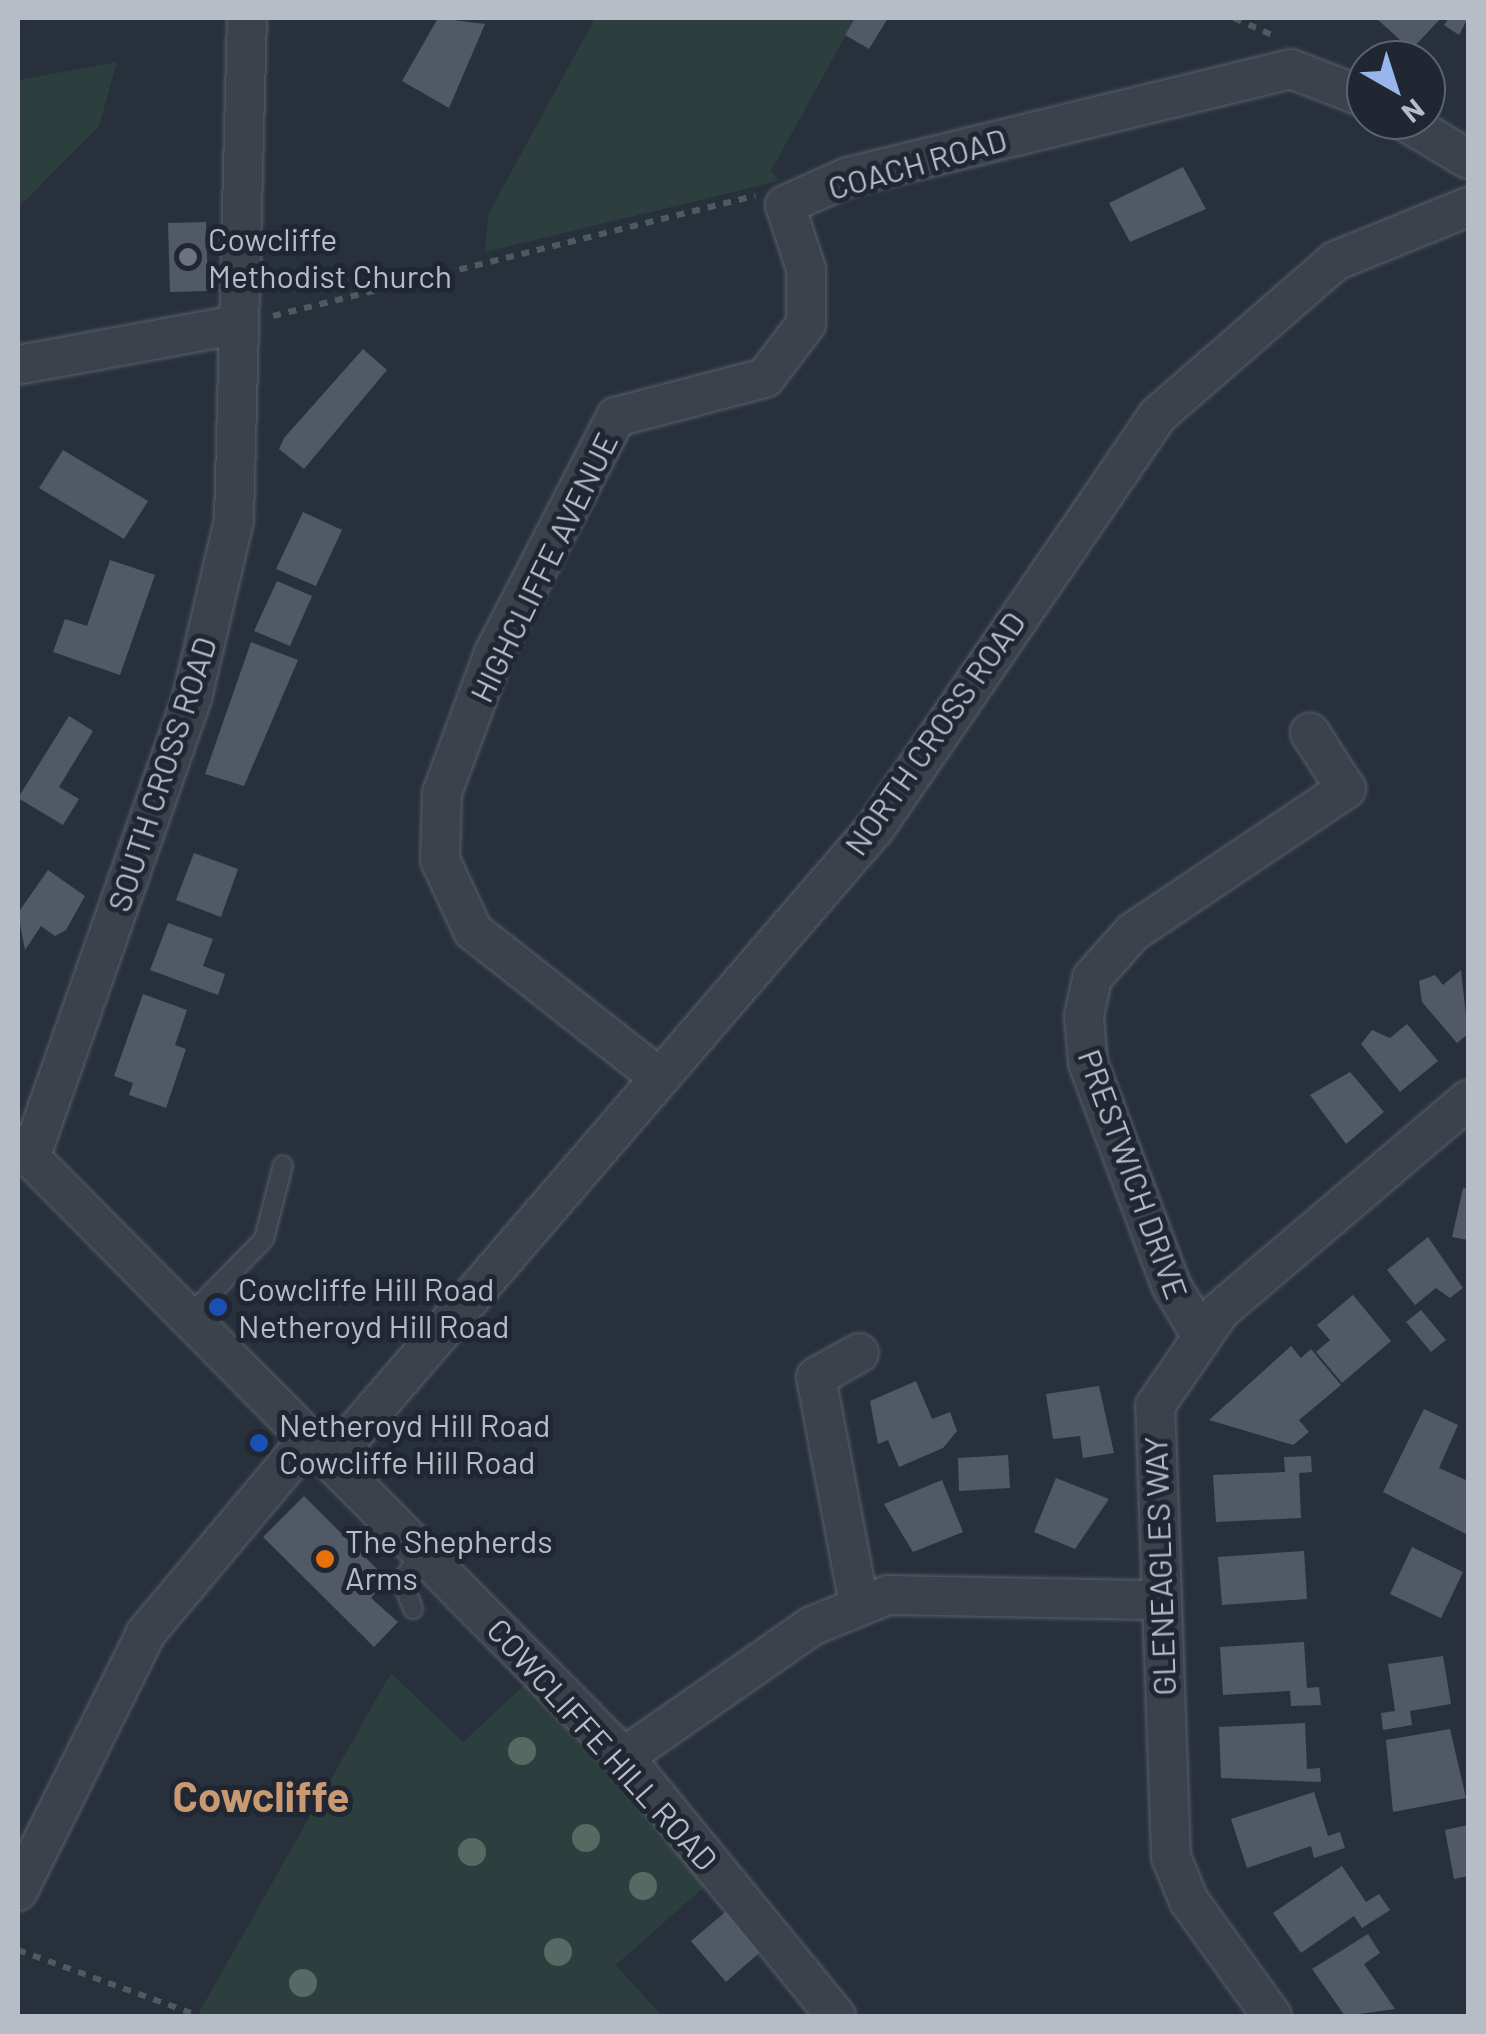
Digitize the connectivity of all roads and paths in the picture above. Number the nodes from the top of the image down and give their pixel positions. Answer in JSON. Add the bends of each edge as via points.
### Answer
{"nodes":[{"id":1,"x":247,"y":18,"type":"edge"},
{"id":2,"x":1346,"y":90,"type":"edge"},
{"id":3,"x":1436,"y":140,"type":"edge"},
{"id":4,"x":1468,"y":159,"type":"edge"},
{"id":5,"x":785,"y":205,"type":"junction"},
{"id":6,"x":1468,"y":207,"type":"edge"},
{"id":7,"x":235,"y":326,"type":"junction"},
{"id":8,"x":18,"y":365,"type":"edge"},
{"id":9,"x":1310,"y":733,"type":"dead end"},
{"id":10,"x":660,"y":1078,"type":"junction"},
{"id":11,"x":1468,"y":1100,"type":"edge"},
{"id":12,"x":24,"y":1152,"type":"edge"},
{"id":13,"x":283,"y":1165,"type":"dead end"},
{"id":14,"x":187,"y":1318,"type":"junction"},
{"id":15,"x":1199,"y":1332,"type":"junction"},
{"id":16,"x":859,"y":1353,"type":"dead end"},
{"id":17,"x":319,"y":1451,"type":"junction"},
{"id":18,"x":422,"y":1550,"type":"junction"},
{"id":19,"x":1160,"y":1600,"type":"junction"},
{"id":20,"x":859,"y":1604,"type":"junction"},
{"id":21,"x":414,"y":1609,"type":"dead end"},
{"id":22,"x":624,"y":1758,"type":"junction"},
{"id":23,"x":18,"y":1891,"type":"edge"},
{"id":24,"x":18,"y":1950,"type":"edge"},
{"id":25,"x":197,"y":2015,"type":"edge"},
{"id":26,"x":836,"y":2016,"type":"edge"},
{"id":27,"x":1272,"y":2016,"type":"edge"}],
"edges":[{"from":1,"to":7,"type":"street","name":"SOUTH CROSS ROAD"},
{"from":2,"to":5,"type":"street","name":"COACH ROAD","via":[[1291,69],[848,177]]},
{"from":3,"to":4,"type":"street"},
{"from":5,"to":7,"type":"path","name":"COACH ROAD","via":[[751,195]]},
{"from":5,"to":10,"type":"street","name":"HIGHCLIFFE AVENUE","via":[[806,269],[806,324],[764,378],[616,417],[494,654],[442,794],[440,860],[473,930]]},
{"from":6,"to":10,"type":"street","name":"NORTH CROSS ROAD","via":[[1336,260],[1157,416],[876,827]]},
{"from":7,"to":8,"type":"street"},
{"from":7,"to":12,"type":"street","name":"SOUTH CROSS ROAD","via":[[234,520],[192,698]]},
{"from":9,"to":15,"type":"street","name":"PRESTWICH DRIVE","via":[[1346,788],[1133,932],[1092,978],[1084,1016],[1088,1063],[1171,1285]]},
{"from":10,"to":17,"type":"street","name":"NORTH CROSS ROAD"},
{"from":11,"to":15,"type":"street","name":"GLENEAGLES WAY"},
{"from":12,"to":14,"type":"street","name":"COWCLIFFE HILL ROAD"},
{"from":13,"to":14,"type":"lane","via":[[264,1239]]},
{"from":14,"to":17,"type":"street","name":"COWCLIFFE HILL ROAD"},
{"from":15,"to":19,"type":"street","name":"GLENEAGLES WAY","via":[[1155,1406]]},
{"from":16,"to":20,"type":"street","via":[[816,1378]]},
{"from":17,"to":18,"type":"street","name":"COWCLIFFE HILL ROAD"},
{"from":17,"to":23,"type":"street","name":"NORTH CROSS ROAD","via":[[209,1548],[146,1633]]},
{"from":18,"to":21,"type":"lane","via":[[402,1581]]},
{"from":18,"to":22,"type":"street","name":"COWCLIFFE HILL ROAD"},
{"from":19,"to":20,"type":"street","via":[[888,1595]]},
{"from":19,"to":27,"type":"street","name":"GLENEAGLES WAY","via":[[1171,1857],[1188,1901]]},
{"from":20,"to":22,"type":"street","via":[[812,1626]]},
{"from":22,"to":26,"type":"street","name":"COWCLIFFE HILL ROAD"},
{"from":24,"to":25,"type":"path"}]}
